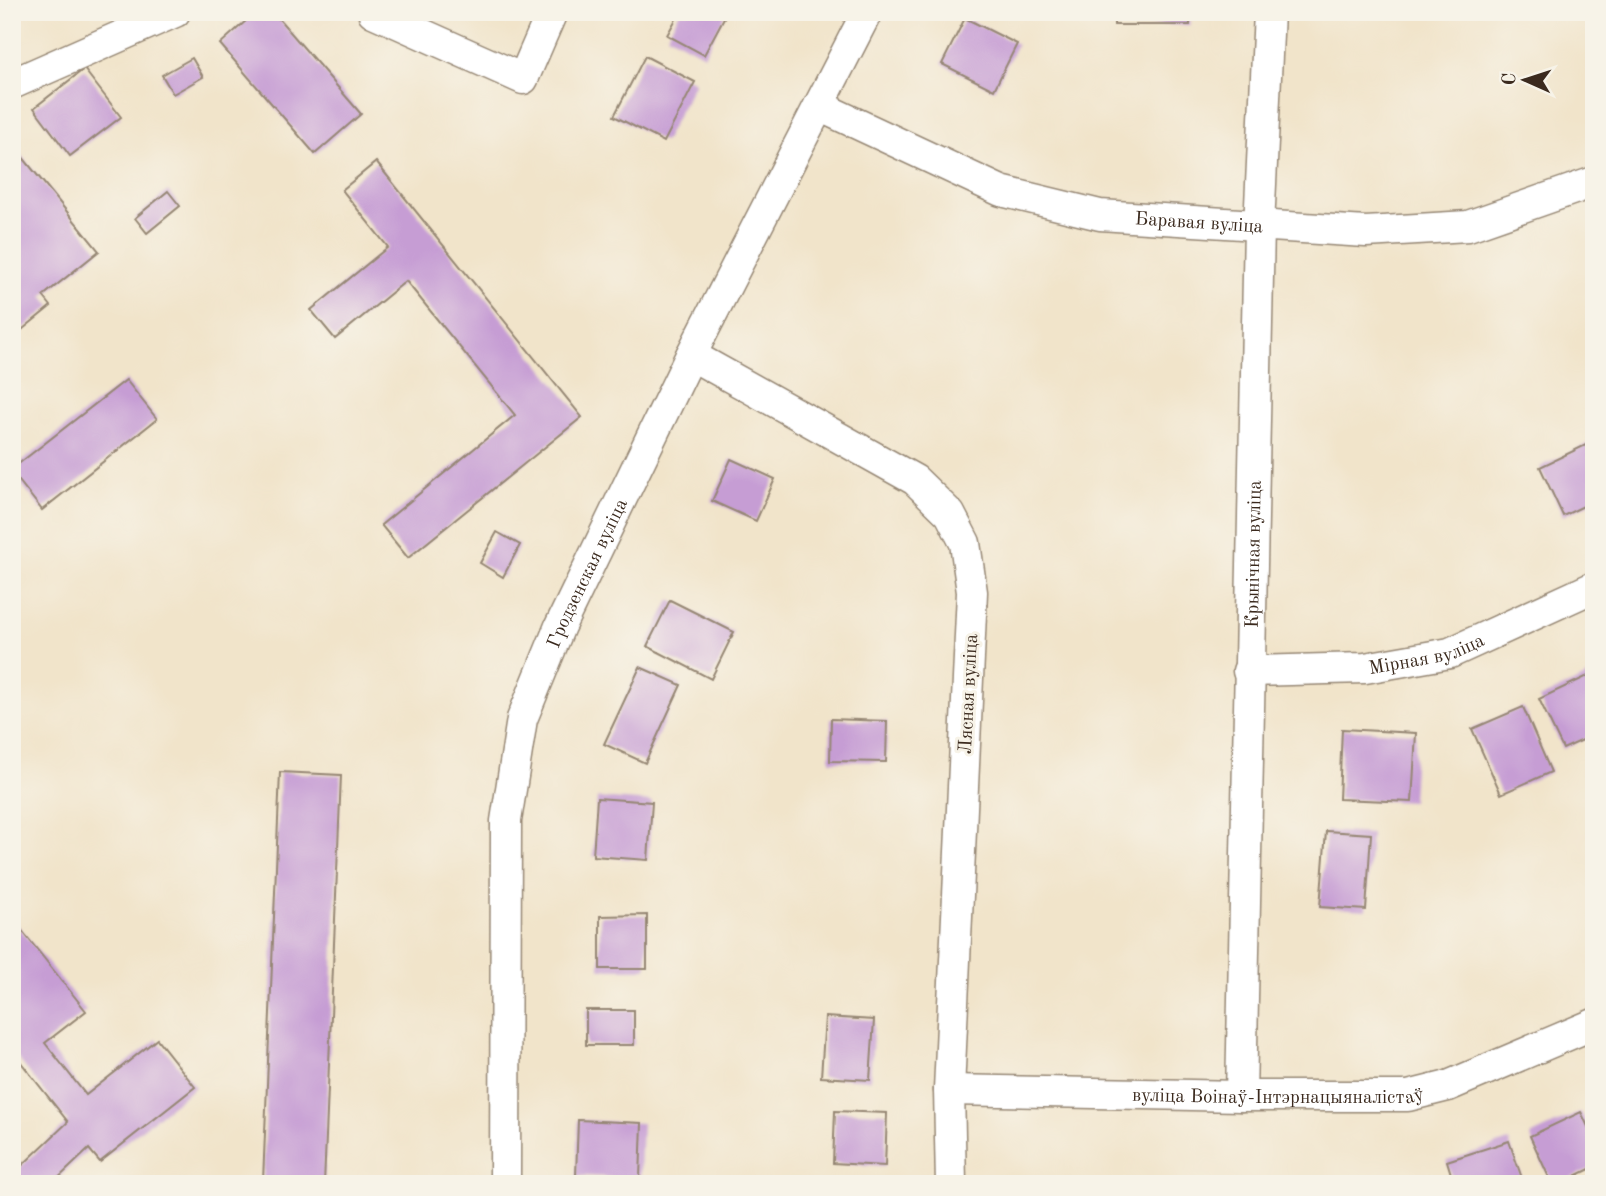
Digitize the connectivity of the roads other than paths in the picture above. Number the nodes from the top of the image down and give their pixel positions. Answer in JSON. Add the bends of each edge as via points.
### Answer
{"nodes":[{"id":1,"x":175,"y":12,"type":"edge"},
{"id":2,"x":373,"y":12,"type":"edge"},
{"id":3,"x":552,"y":12,"type":"edge"},
{"id":4,"x":867,"y":12,"type":"edge"},
{"id":5,"x":1269,"y":12,"type":"edge"},
{"id":6,"x":12,"y":85,"type":"edge"},
{"id":7,"x":818,"y":106,"type":"junction"},
{"id":8,"x":1594,"y":182,"type":"edge"},
{"id":9,"x":1259,"y":227,"type":"junction"},
{"id":10,"x":691,"y":355,"type":"junction"},
{"id":11,"x":1594,"y":587,"type":"edge"},
{"id":12,"x":1248,"y":671,"type":"junction"},
{"id":13,"x":1594,"y":1024,"type":"edge"},
{"id":14,"x":949,"y":1090,"type":"junction"},
{"id":15,"x":1241,"y":1097,"type":"junction"},
{"id":16,"x":505,"y":1184,"type":"edge"},
{"id":17,"x":951,"y":1184,"type":"edge"}],
"edges":[{"from":1,"to":6,"type":"street"},
{"from":2,"to":3,"type":"street","via":[[523,79]]},
{"from":4,"to":7,"type":"street","name":"Гродзенская вуліца"},
{"from":5,"to":9,"type":"street","name":"Крынічная вуліца"},
{"from":7,"to":9,"type":"street","name":"Баравая вуліца","via":[[1001,191],[1100,215]]},
{"from":7,"to":10,"type":"street","name":"Гродзенская вуліца"},
{"from":8,"to":9,"type":"street","name":"Баравая вуліца","via":[[1468,226],[1366,232]]},
{"from":9,"to":12,"type":"street","name":"Крынічная вуліца"},
{"from":10,"to":14,"type":"street","name":"Лясная вуліца","via":[[915,480],[950,514],[965,543],[972,592]]},
{"from":10,"to":16,"type":"street","name":"Гродзенская вуліца","via":[[560,626],[522,719],[506,821]]},
{"from":11,"to":12,"type":"street","name":"Мірная вуліца","via":[[1450,653],[1365,668]]},
{"from":12,"to":15,"type":"street","name":"Крынічная вуліца"},
{"from":13,"to":15,"type":"street","name":"вуліца Воінаў-Інтэрнацыяналістаў","via":[[1448,1086],[1408,1096]]},
{"from":14,"to":15,"type":"street","name":"вуліца Воінаў-Інтэрнацыяналістаў"},
{"from":14,"to":17,"type":"street","name":"Лясная вуліца"}]}
